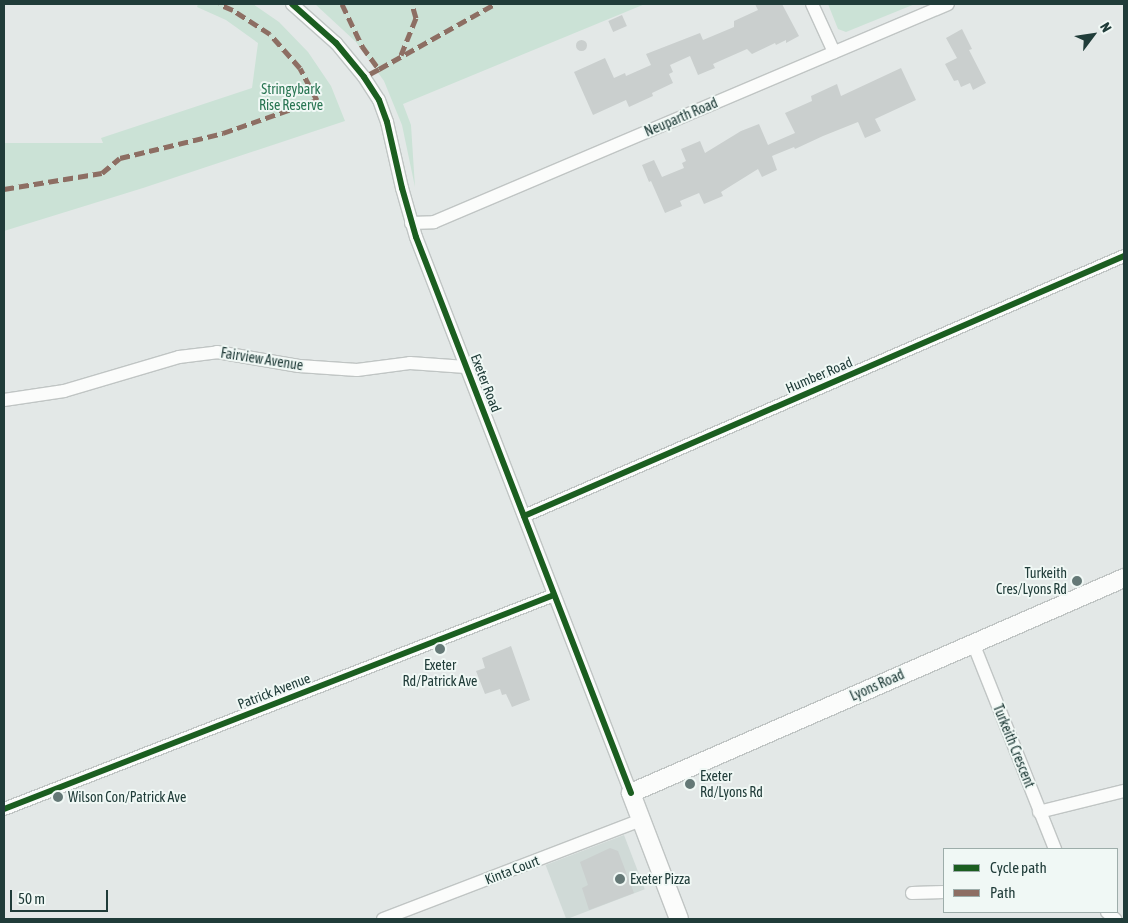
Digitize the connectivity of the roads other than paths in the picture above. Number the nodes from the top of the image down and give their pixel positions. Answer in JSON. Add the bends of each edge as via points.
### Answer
{"nodes":[{"id":1,"x":292,"y":4,"type":"edge"},
{"id":2,"x":812,"y":4,"type":"edge"},
{"id":3,"x":948,"y":4,"type":"edge"},
{"id":4,"x":834,"y":52,"type":"junction"},
{"id":5,"x":411,"y":223,"type":"junction"},
{"id":6,"x":1124,"y":256,"type":"edge"},
{"id":7,"x":466,"y":367,"type":"junction"},
{"id":8,"x":4,"y":400,"type":"edge"},
{"id":9,"x":524,"y":516,"type":"junction"},
{"id":10,"x":1124,"y":578,"type":"edge"},
{"id":11,"x":554,"y":595,"type":"junction"},
{"id":12,"x":973,"y":644,"type":"junction"},
{"id":13,"x":1124,"y":791,"type":"edge"},
{"id":14,"x":631,"y":793,"type":"junction"},
{"id":15,"x":4,"y":810,"type":"edge"},
{"id":16,"x":1039,"y":812,"type":"junction"},
{"id":17,"x":641,"y":820,"type":"junction"},
{"id":18,"x":1055,"y":848,"type":"edge"},
{"id":19,"x":943,"y":892,"type":"edge"},
{"id":20,"x":912,"y":893,"type":"dead end"},
{"id":21,"x":383,"y":919,"type":"edge"},
{"id":22,"x":678,"y":919,"type":"edge"}],
"edges":[{"from":1,"to":5,"type":"street","name":"Exeter Road","via":[[336,43],[379,100]]},
{"from":2,"to":4,"type":"street"},
{"from":3,"to":4,"type":"street","name":"Neuparth Road"},
{"from":4,"to":5,"type":"street","name":"Neuparth Road","via":[[434,222]]},
{"from":5,"to":7,"type":"street","name":"Exeter Road"},
{"from":6,"to":9,"type":"street","name":"Humber Road"},
{"from":7,"to":8,"type":"street","name":"Fairview Avenue","via":[[410,363],[357,370],[299,366],[216,352],[179,357],[64,391]]},
{"from":7,"to":9,"type":"street","name":"Exeter Road"},
{"from":9,"to":11,"type":"street","name":"Exeter Road"},
{"from":10,"to":12,"type":"main road","name":"Lyons Road"},
{"from":11,"to":14,"type":"street","name":"Exeter Road"},
{"from":11,"to":15,"type":"street","name":"Patrick Avenue"},
{"from":12,"to":14,"type":"main road","name":"Lyons Road"},
{"from":12,"to":16,"type":"street","name":"Turkeith Crescent"},
{"from":13,"to":16,"type":"street"},
{"from":14,"to":17,"type":"main road","name":"Exeter Road"},
{"from":16,"to":18,"type":"street","name":"Turkeith Crescent"},
{"from":17,"to":21,"type":"street","name":"Kinta Court"},
{"from":17,"to":22,"type":"main road","name":"Exeter Road"},
{"from":19,"to":20,"type":"street"}]}
